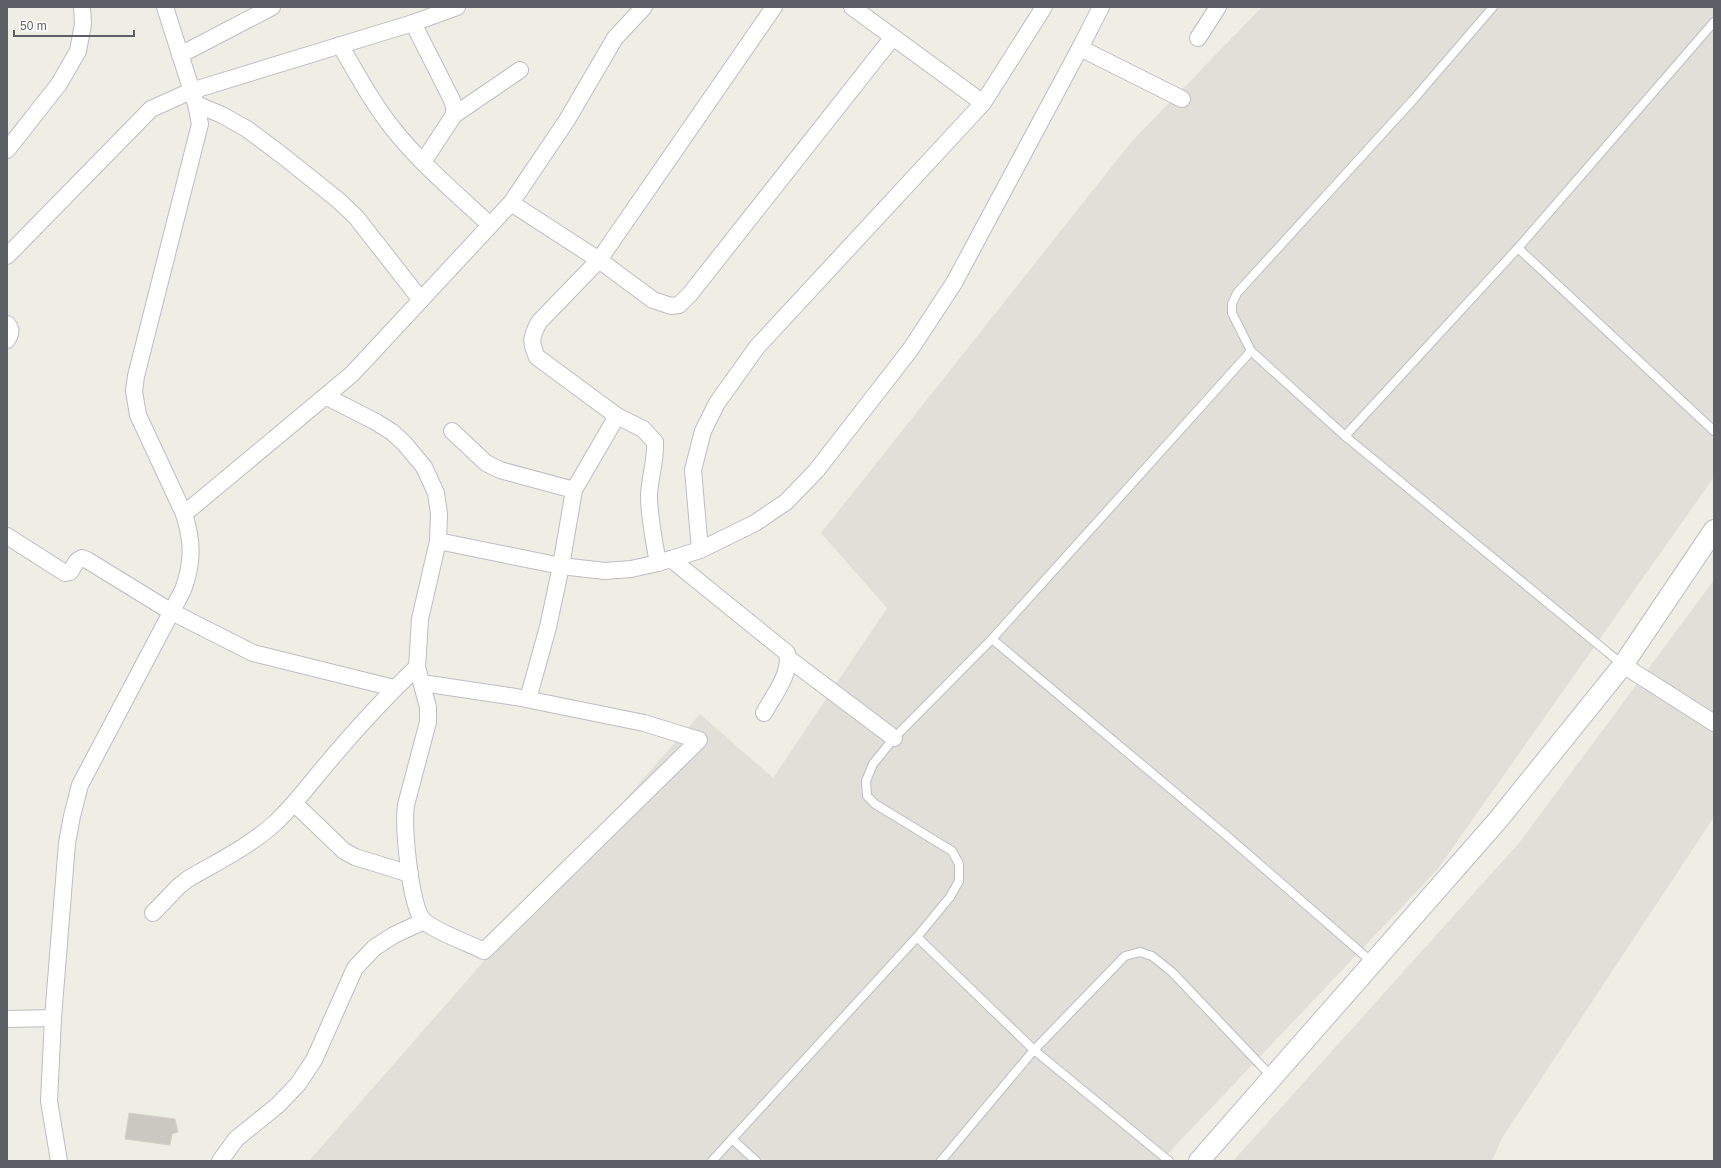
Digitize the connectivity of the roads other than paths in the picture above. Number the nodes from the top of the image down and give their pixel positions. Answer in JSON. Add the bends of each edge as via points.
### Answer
{"nodes":[{"id":1,"x":82,"y":7,"type":"edge"},
{"id":2,"x":165,"y":7,"type":"edge"},
{"id":3,"x":272,"y":7,"type":"edge"},
{"id":4,"x":457,"y":7,"type":"edge"},
{"id":5,"x":644,"y":7,"type":"edge"},
{"id":6,"x":852,"y":7,"type":"edge"},
{"id":7,"x":1044,"y":7,"type":"edge"},
{"id":8,"x":1218,"y":7,"type":"edge"},
{"id":9,"x":1493,"y":7,"type":"edge"},
{"id":10,"x":771,"y":8,"type":"edge"},
{"id":11,"x":1097,"y":8,"type":"edge"},
{"id":12,"x":1714,"y":22,"type":"edge"},
{"id":13,"x":413,"y":23,"type":"junction"},
{"id":14,"x":893,"y":37,"type":"junction"},
{"id":15,"x":1198,"y":38,"type":"dead end"},
{"id":16,"x":340,"y":45,"type":"junction"},
{"id":17,"x":1080,"y":48,"type":"junction"},
{"id":18,"x":180,"y":55,"type":"junction"},
{"id":19,"x":520,"y":70,"type":"dead end"},
{"id":20,"x":193,"y":98,"type":"junction"},
{"id":21,"x":1182,"y":98,"type":"dead end"},
{"id":22,"x":983,"y":103,"type":"junction"},
{"id":23,"x":454,"y":115,"type":"junction"},
{"id":24,"x":7,"y":150,"type":"edge"},
{"id":25,"x":423,"y":162,"type":"junction"},
{"id":26,"x":511,"y":203,"type":"junction"},
{"id":27,"x":490,"y":225,"type":"junction"},
{"id":28,"x":1518,"y":248,"type":"junction"},
{"id":29,"x":7,"y":256,"type":"edge"},
{"id":30,"x":599,"y":260,"type":"junction"},
{"id":31,"x":421,"y":300,"type":"junction"},
{"id":32,"x":7,"y":324,"type":"edge"},
{"id":33,"x":7,"y":340,"type":"edge"},
{"id":34,"x":1251,"y":351,"type":"junction"},
{"id":35,"x":327,"y":397,"type":"junction"},
{"id":36,"x":617,"y":416,"type":"junction"},
{"id":37,"x":452,"y":431,"type":"dead end"},
{"id":38,"x":1714,"y":431,"type":"edge"},
{"id":39,"x":1345,"y":436,"type":"junction"},
{"id":40,"x":574,"y":490,"type":"junction"},
{"id":41,"x":184,"y":514,"type":"junction"},
{"id":42,"x":1714,"y":530,"type":"edge"},
{"id":43,"x":7,"y":536,"type":"edge"},
{"id":44,"x":438,"y":541,"type":"junction"},
{"id":45,"x":700,"y":550,"type":"junction"},
{"id":46,"x":664,"y":561,"type":"junction"},
{"id":47,"x":561,"y":566,"type":"junction"},
{"id":48,"x":170,"y":611,"type":"junction"},
{"id":49,"x":992,"y":639,"type":"junction"},
{"id":50,"x":789,"y":659,"type":"junction"},
{"id":51,"x":1623,"y":665,"type":"junction"},
{"id":52,"x":417,"y":667,"type":"junction"},
{"id":53,"x":422,"y":684,"type":"junction"},
{"id":54,"x":394,"y":688,"type":"junction"},
{"id":55,"x":528,"y":700,"type":"junction"},
{"id":56,"x":764,"y":713,"type":"dead end"},
{"id":57,"x":1714,"y":723,"type":"edge"},
{"id":58,"x":894,"y":738,"type":"junction"},
{"id":59,"x":294,"y":804,"type":"junction"},
{"id":60,"x":410,"y":874,"type":"junction"},
{"id":61,"x":153,"y":913,"type":"dead end"},
{"id":62,"x":424,"y":921,"type":"junction"},
{"id":63,"x":917,"y":937,"type":"junction"},
{"id":64,"x":1373,"y":963,"type":"junction"},
{"id":65,"x":53,"y":1018,"type":"junction"},
{"id":66,"x":7,"y":1019,"type":"edge"},
{"id":67,"x":1034,"y":1050,"type":"junction"},
{"id":68,"x":1272,"y":1077,"type":"junction"},
{"id":69,"x":732,"y":1139,"type":"junction"},
{"id":70,"x":59,"y":1161,"type":"edge"},
{"id":71,"x":220,"y":1161,"type":"edge"},
{"id":72,"x":712,"y":1161,"type":"edge"},
{"id":73,"x":756,"y":1161,"type":"edge"},
{"id":74,"x":941,"y":1161,"type":"edge"},
{"id":75,"x":1169,"y":1161,"type":"edge"},
{"id":76,"x":1199,"y":1161,"type":"edge"}],
"edges":[{"from":1,"to":24,"type":"street","via":[[83,24],[78,51],[59,84]]},
{"from":2,"to":18,"type":"street"},
{"from":3,"to":18,"type":"street"},
{"from":4,"to":13,"type":"street"},
{"from":5,"to":26,"type":"street","via":[[615,38],[571,114]]},
{"from":6,"to":14,"type":"street"},
{"from":7,"to":22,"type":"street"},
{"from":8,"to":15,"type":"street"},
{"from":9,"to":34,"type":"lane","via":[[1413,100],[1237,293],[1232,304],[1232,313]]},
{"from":10,"to":30,"type":"street"},
{"from":11,"to":17,"type":"street"},
{"from":12,"to":28,"type":"lane"},
{"from":13,"to":16,"type":"street"},
{"from":13,"to":23,"type":"street","via":[[452,100]]},
{"from":14,"to":22,"type":"street"},
{"from":14,"to":30,"type":"street","via":[[680,305],[671,306],[654,300]]},
{"from":16,"to":20,"type":"street"},
{"from":16,"to":25,"type":"street","via":[[383,115]]},
{"from":17,"to":21,"type":"street"},
{"from":17,"to":45,"type":"street","via":[[954,283],[910,350],[816,471],[786,502],[755,523]]},
{"from":18,"to":20,"type":"street"},
{"from":19,"to":23,"type":"street"},
{"from":20,"to":29,"type":"street","via":[[151,109]]},
{"from":20,"to":31,"type":"street","via":[[247,129],[338,200],[356,218]]},
{"from":20,"to":41,"type":"street","via":[[200,124],[134,391],[138,415]]},
{"from":22,"to":45,"type":"street","via":[[757,347],[717,403],[703,431],[693,470]]},
{"from":23,"to":25,"type":"street"},
{"from":25,"to":27,"type":"street"},
{"from":26,"to":27,"type":"street"},
{"from":26,"to":30,"type":"street"},
{"from":27,"to":31,"type":"street"},
{"from":28,"to":38,"type":"lane"},
{"from":28,"to":39,"type":"lane"},
{"from":30,"to":36,"type":"street","via":[[539,322],[532,335],[532,346],[537,357]]},
{"from":31,"to":35,"type":"street"},
{"from":32,"to":33,"type":"street","via":[[11,330]]},
{"from":34,"to":39,"type":"lane"},
{"from":34,"to":49,"type":"lane"},
{"from":35,"to":41,"type":"street"},
{"from":35,"to":44,"type":"street","via":[[392,432],[424,467],[436,493]]},
{"from":36,"to":40,"type":"street"},
{"from":36,"to":46,"type":"street","via":[[643,429],[655,442],[650,507]]},
{"from":37,"to":40,"type":"street","via":[[486,463],[500,470]]},
{"from":39,"to":51,"type":"lane"},
{"from":40,"to":47,"type":"street"},
{"from":41,"to":48,"type":"street","via":[[190,531],[189,573],[183,590]]},
{"from":42,"to":51,"type":"street"},
{"from":43,"to":48,"type":"street","via":[[65,573],[70,572],[82,558],[87,560]]},
{"from":44,"to":47,"type":"street"},
{"from":44,"to":52,"type":"street","via":[[420,620]]},
{"from":45,"to":46,"type":"street"},
{"from":46,"to":47,"type":"street","via":[[631,569],[606,571]]},
{"from":46,"to":50,"type":"street","via":[[787,653]]},
{"from":47,"to":55,"type":"street","via":[[548,628]]},
{"from":48,"to":54,"type":"street","via":[[253,653]]},
{"from":48,"to":65,"type":"street","via":[[80,785],[67,843]]},
{"from":49,"to":58,"type":"lane"},
{"from":49,"to":64,"type":"lane","via":[[1227,836]]},
{"from":50,"to":56,"type":"street","via":[[782,681]]},
{"from":50,"to":58,"type":"street"},
{"from":51,"to":57,"type":"street"},
{"from":51,"to":64,"type":"street","via":[[1498,820]]},
{"from":52,"to":53,"type":"street"},
{"from":52,"to":54,"type":"street"},
{"from":53,"to":55,"type":"street"},
{"from":53,"to":60,"type":"street","via":[[428,707],[428,722],[404,819]]},
{"from":54,"to":59,"type":"street"},
{"from":55,"to":62,"type":"street","via":[[644,723],[699,740],[484,951]]},
{"from":58,"to":63,"type":"lane","via":[[874,764],[866,781],[867,796],[875,804],[952,851],[959,864],[959,881],[950,897]]},
{"from":59,"to":60,"type":"street","via":[[344,851],[355,857]]},
{"from":59,"to":61,"type":"street","via":[[253,840],[179,886]]},
{"from":60,"to":62,"type":"street","via":[[418,913]]},
{"from":62,"to":71,"type":"street","via":[[374,948],[356,968],[314,1060],[298,1084],[278,1105],[236,1139]]},
{"from":63,"to":67,"type":"lane"},
{"from":63,"to":69,"type":"lane"},
{"from":64,"to":68,"type":"street"},
{"from":65,"to":66,"type":"street"},
{"from":65,"to":70,"type":"street","via":[[49,1101]]},
{"from":67,"to":68,"type":"lane","via":[[1125,956],[1140,952],[1152,956],[1172,972]]},
{"from":67,"to":74,"type":"lane"},
{"from":67,"to":75,"type":"lane"},
{"from":68,"to":76,"type":"street"},
{"from":69,"to":72,"type":"lane"},
{"from":69,"to":73,"type":"lane"}]}
